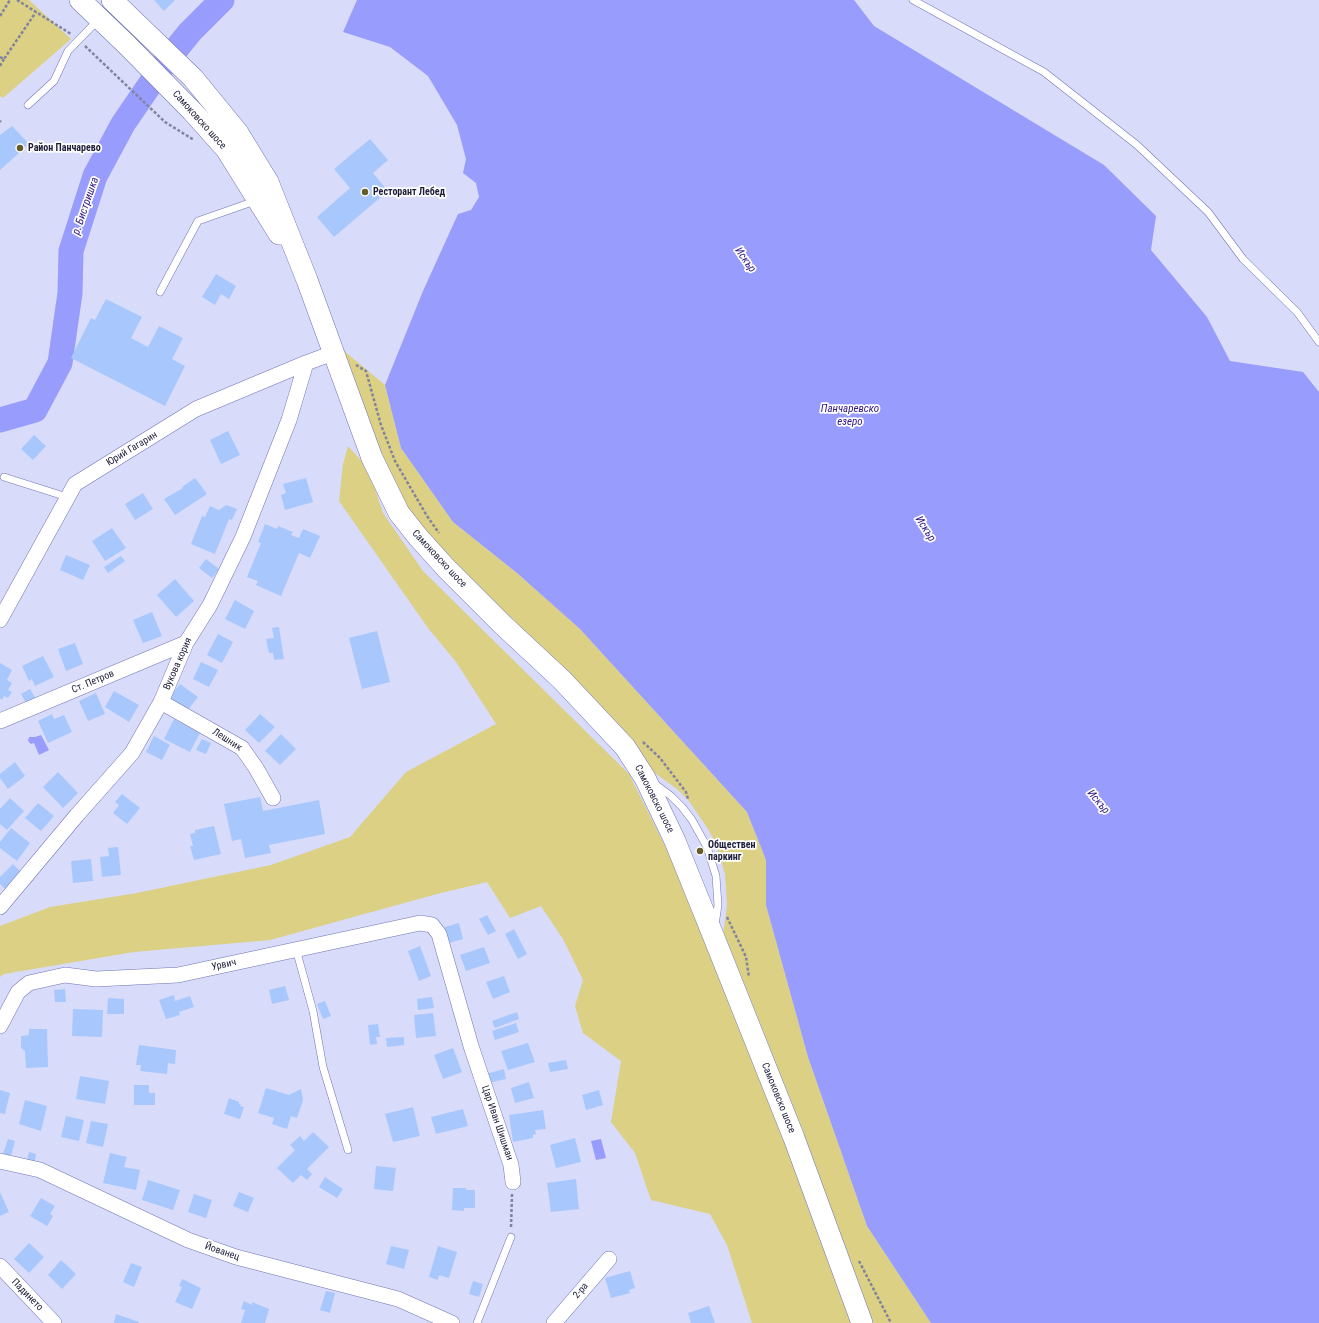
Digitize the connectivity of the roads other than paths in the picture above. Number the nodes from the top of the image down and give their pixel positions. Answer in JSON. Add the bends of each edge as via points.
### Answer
{"nodes":[{"id":1,"x":80,"y":0,"type":"edge"},
{"id":2,"x":112,"y":0,"type":"edge"},
{"id":3,"x":913,"y":0,"type":"edge"},
{"id":4,"x":100,"y":18,"type":"junction"},
{"id":5,"x":28,"y":105,"type":"dead end"},
{"id":6,"x":257,"y":200,"type":"junction"},
{"id":7,"x":306,"y":280,"type":"junction"},
{"id":8,"x":160,"y":292,"type":"dead end"},
{"id":9,"x":1319,"y":342,"type":"edge"},
{"id":10,"x":333,"y":353,"type":"junction"},
{"id":11,"x":306,"y":363,"type":"junction"},
{"id":12,"x":4,"y":477,"type":"dead end"},
{"id":13,"x":67,"y":497,"type":"junction"},
{"id":14,"x":0,"y":620,"type":"edge"},
{"id":15,"x":186,"y":643,"type":"junction"},
{"id":16,"x":161,"y":702,"type":"junction"},
{"id":17,"x":0,"y":721,"type":"edge"},
{"id":18,"x":645,"y":778,"type":"junction"},
{"id":19,"x":273,"y":798,"type":"dead end"},
{"id":20,"x":0,"y":907,"type":"edge"},
{"id":21,"x":432,"y":925,"type":"joint"},
{"id":22,"x":713,"y":935,"type":"junction"},
{"id":23,"x":296,"y":949,"type":"junction"},
{"id":24,"x":0,"y":1026,"type":"edge"},
{"id":25,"x":348,"y":1150,"type":"dead end"},
{"id":26,"x":0,"y":1161,"type":"edge"},
{"id":27,"x":513,"y":1182,"type":"road end"},
{"id":28,"x":511,"y":1237,"type":"road end"},
{"id":29,"x":609,"y":1259,"type":"dead end"},
{"id":30,"x":0,"y":1266,"type":"edge"},
{"id":31,"x":54,"y":1323,"type":"edge"},
{"id":32,"x":452,"y":1323,"type":"edge"},
{"id":33,"x":477,"y":1323,"type":"edge"},
{"id":34,"x":554,"y":1323,"type":"edge"},
{"id":35,"x":862,"y":1323,"type":"edge"}],
"edges":[{"from":1,"to":4,"type":"main road","name":"Самоковско шосе"},
{"from":2,"to":7,"type":"main road","name":"Самоковско шосе","via":[[193,78],[238,133],[268,182]]},
{"from":3,"to":9,"type":"lane","via":[[1044,72],[1137,145],[1208,212],[1244,259],[1297,312]]},
{"from":4,"to":5,"type":"lane","via":[[68,51],[54,80]]},
{"from":4,"to":6,"type":"main road","name":"Самоковско шосе","via":[[226,149]]},
{"from":6,"to":7,"type":"main road","name":"Самоковско шосе"},
{"from":6,"to":8,"type":"lane","via":[[198,221]]},
{"from":7,"to":10,"type":"main road","name":"Самоковско шосе"},
{"from":10,"to":11,"type":"street","name":"Юрий Гагарин"},
{"from":10,"to":18,"type":"main road","name":"Самоковско шосе","via":[[372,458],[399,513],[446,568],[562,680],[625,747]]},
{"from":11,"to":13,"type":"street","name":"Юрий Гагарин","via":[[196,409],[75,484]]},
{"from":11,"to":15,"type":"street","name":"Вукова кория","via":[[289,420],[243,538],[210,605]]},
{"from":12,"to":13,"type":"lane"},
{"from":13,"to":14,"type":"street","name":"Юрий Гагарин"},
{"from":15,"to":16,"type":"street","name":"Вукова кория"},
{"from":15,"to":17,"type":"street","name":"Ст. Петров"},
{"from":16,"to":19,"type":"street","name":"Лешник","via":[[242,748]]},
{"from":16,"to":20,"type":"street","name":"Вукова кория","via":[[132,753]]},
{"from":18,"to":22,"type":"main road","name":"Самоковско шосе","via":[[676,841]]},
{"from":18,"to":22,"type":"lane","via":[[682,807],[700,833],[716,876],[718,905]]},
{"from":21,"to":23,"type":"street","name":"Урвич","via":[[420,923]]},
{"from":21,"to":27,"type":"street","name":"Цар Иван Шишман","via":[[439,934],[471,1046],[511,1165]]},
{"from":22,"to":35,"type":"main road","name":"Самоковско шосе","via":[[794,1138]]},
{"from":23,"to":24,"type":"street","name":"Урвич","via":[[178,975],[96,979],[65,975],[29,983],[18,992]]},
{"from":23,"to":25,"type":"lane","via":[[314,1011],[323,1067]]},
{"from":26,"to":32,"type":"street","name":"Йованец","via":[[40,1170],[188,1240],[229,1255],[398,1299]]},
{"from":28,"to":33,"type":"lane"},
{"from":29,"to":34,"type":"street","name":"2-ра"},
{"from":30,"to":31,"type":"street","name":"Падинето"}]}
